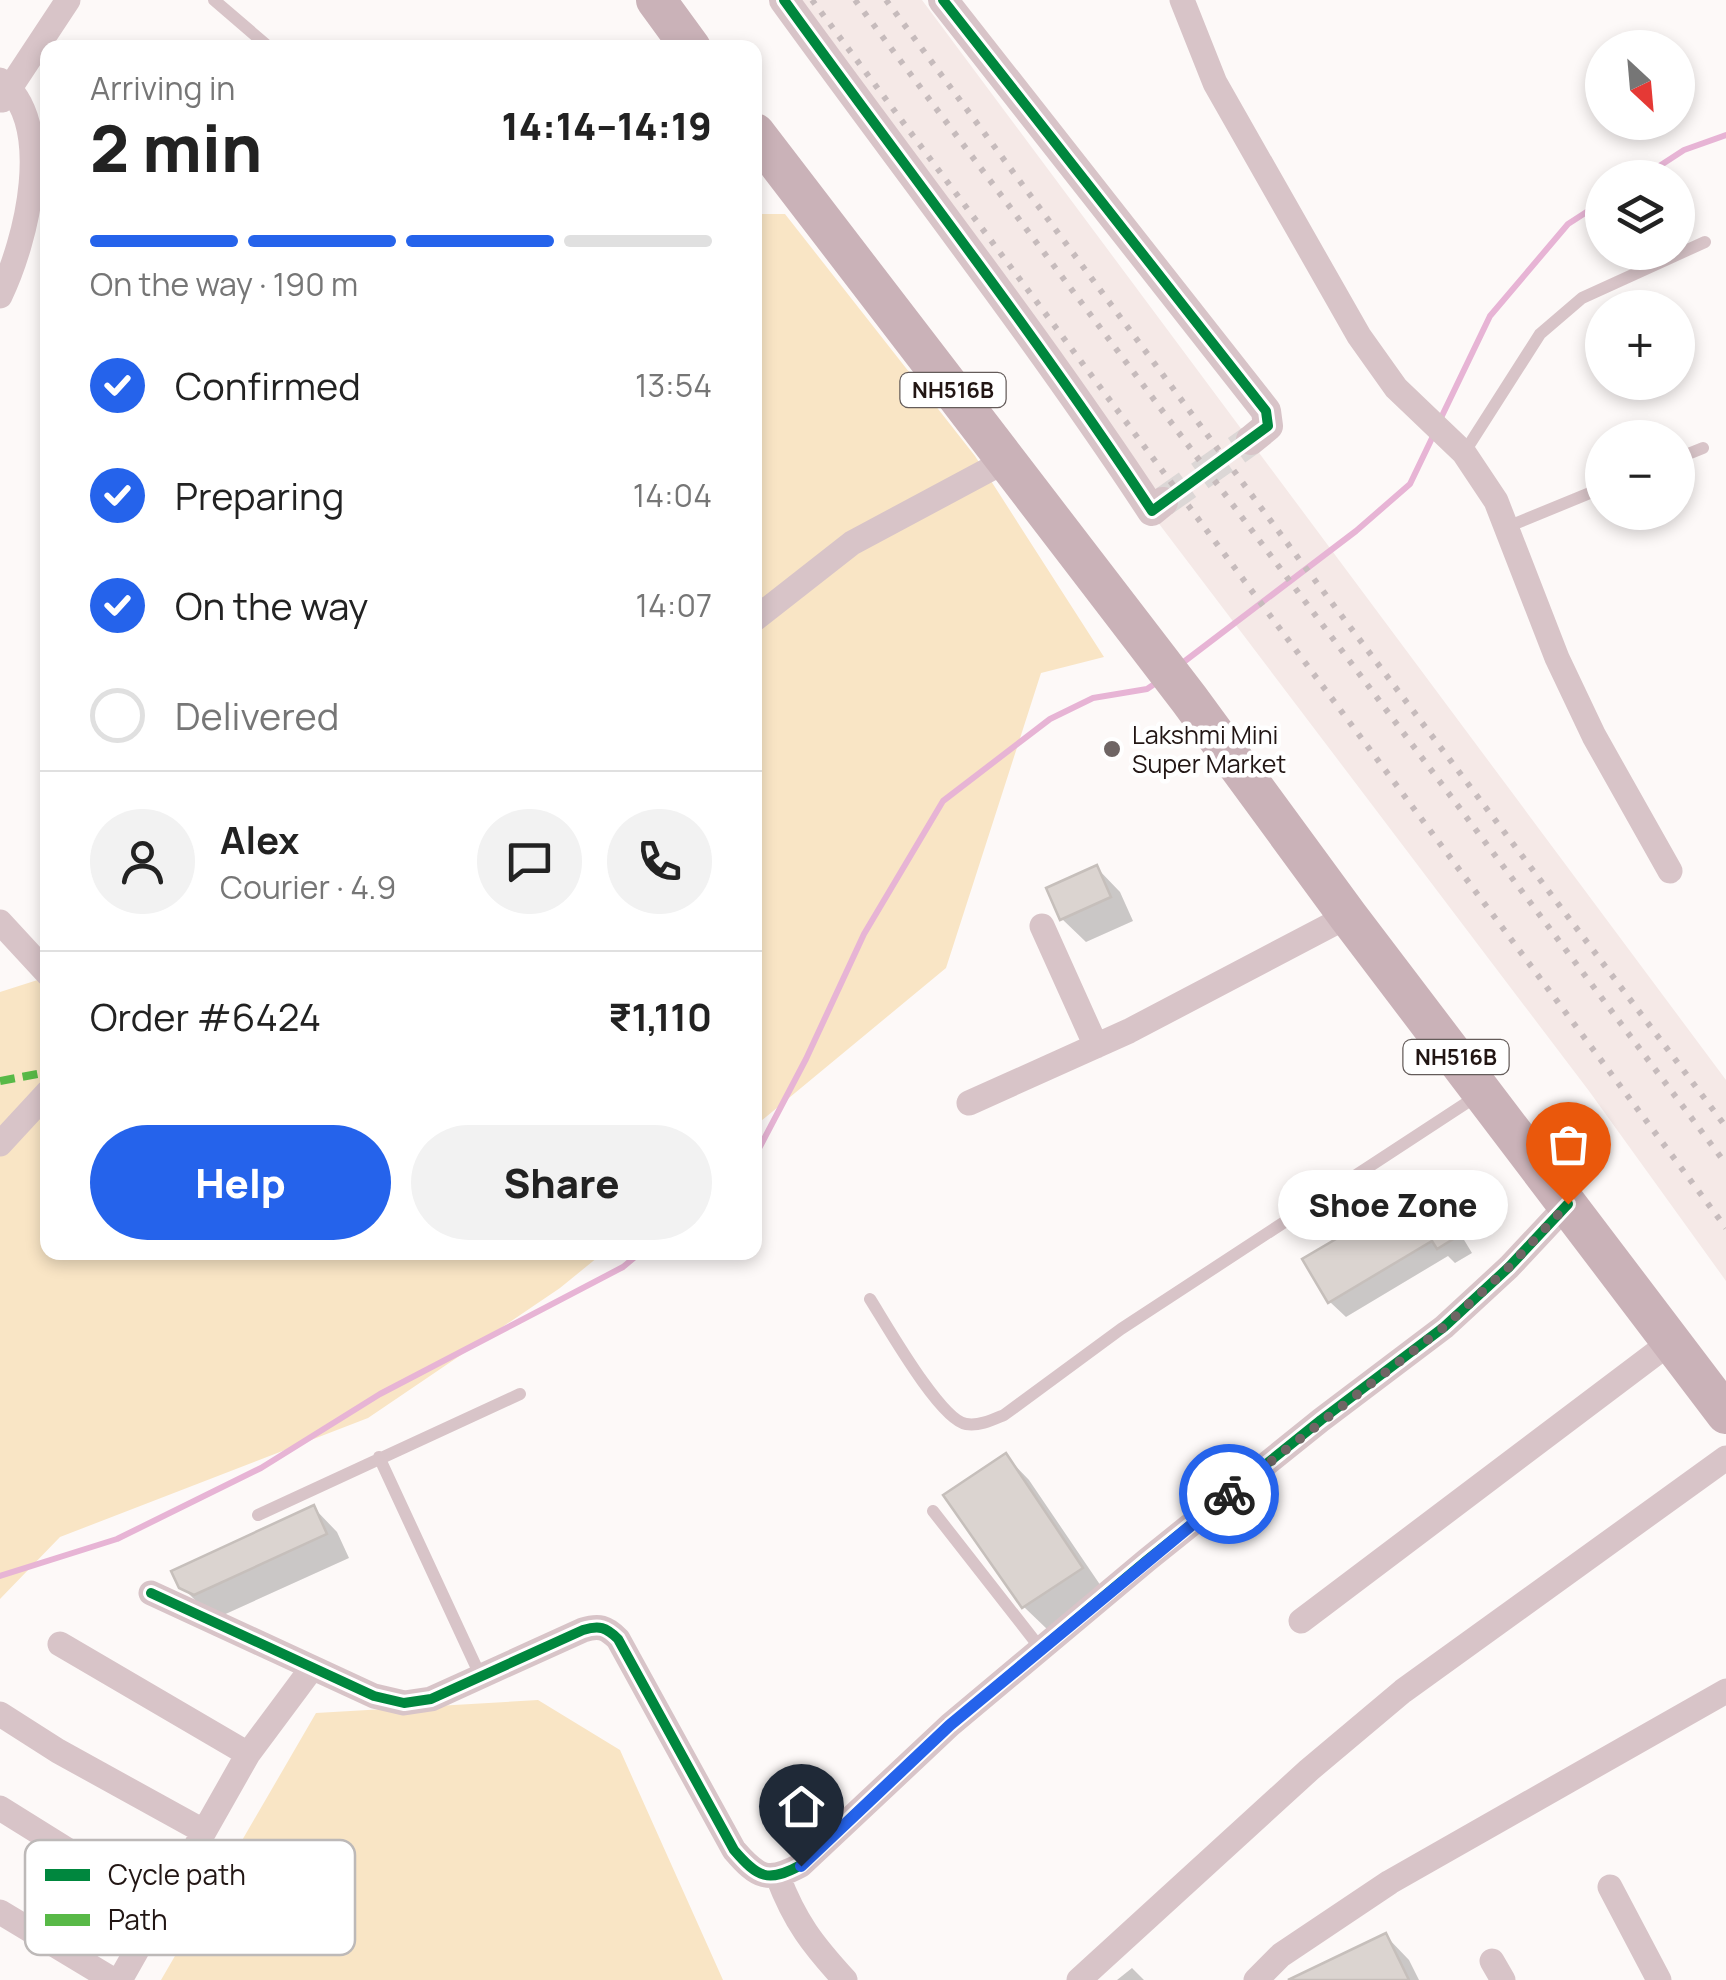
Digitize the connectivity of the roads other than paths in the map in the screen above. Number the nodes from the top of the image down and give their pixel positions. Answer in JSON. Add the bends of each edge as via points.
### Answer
{"nodes":[{"id":1,"x":68,"y":0,"type":"edge"},
{"id":2,"x":214,"y":0,"type":"edge"},
{"id":3,"x":656,"y":0,"type":"edge"},
{"id":4,"x":784,"y":0,"type":"edge"},
{"id":5,"x":942,"y":0,"type":"edge"},
{"id":6,"x":1182,"y":0,"type":"edge"},
{"id":7,"x":261,"y":40,"type":"edge"},
{"id":8,"x":685,"y":40,"type":"edge"},
{"id":9,"x":4,"y":90,"type":"edge"},
{"id":10,"x":762,"y":141,"type":"edge"},
{"id":11,"x":1705,"y":242,"type":"dead end"},
{"id":12,"x":0,"y":296,"type":"edge"},
{"id":13,"x":1252,"y":440,"type":"dead end"},
{"id":14,"x":1457,"y":446,"type":"junction"},
{"id":15,"x":1702,"y":448,"type":"dead end"},
{"id":16,"x":1695,"y":451,"type":"edge"},
{"id":17,"x":1007,"y":460,"type":"junction"},
{"id":18,"x":1585,"y":495,"type":"edge"},
{"id":19,"x":1162,"y":502,"type":"dead end"},
{"id":20,"x":1507,"y":527,"type":"junction"},
{"id":21,"x":762,"y":613,"type":"edge"},
{"id":22,"x":1670,"y":871,"type":"dead end"},
{"id":23,"x":1348,"y":916,"type":"junction"},
{"id":24,"x":0,"y":922,"type":"edge"},
{"id":25,"x":1042,"y":926,"type":"dead end"},
{"id":26,"x":40,"y":965,"type":"edge"},
{"id":27,"x":1096,"y":1046,"type":"junction"},
{"id":28,"x":1484,"y":1092,"type":"junction"},
{"id":29,"x":40,"y":1101,"type":"edge"},
{"id":30,"x":969,"y":1103,"type":"dead end"},
{"id":31,"x":0,"y":1144,"type":"edge"},
{"id":32,"x":1568,"y":1204,"type":"junction"},
{"id":33,"x":870,"y":1299,"type":"dead end"},
{"id":34,"x":1672,"y":1341,"type":"junction"},
{"id":35,"x":520,"y":1394,"type":"dead end"},
{"id":36,"x":1726,"y":1414,"type":"edge"},
{"id":37,"x":379,"y":1457,"type":"junction"},
{"id":38,"x":1726,"y":1458,"type":"edge"},
{"id":39,"x":933,"y":1511,"type":"dead end"},
{"id":40,"x":258,"y":1515,"type":"dead end"},
{"id":41,"x":150,"y":1594,"type":"dead end"},
{"id":42,"x":1301,"y":1621,"type":"dead end"},
{"id":43,"x":60,"y":1644,"type":"dead end"},
{"id":44,"x":1041,"y":1649,"type":"junction"},
{"id":45,"x":312,"y":1668,"type":"junction"},
{"id":46,"x":480,"y":1676,"type":"junction"},
{"id":47,"x":1726,"y":1691,"type":"edge"},
{"id":48,"x":0,"y":1714,"type":"edge"},
{"id":49,"x":248,"y":1754,"type":"junction"},
{"id":50,"x":0,"y":1808,"type":"edge"},
{"id":51,"x":203,"y":1831,"type":"junction"},
{"id":52,"x":51,"y":1840,"type":"edge"},
{"id":53,"x":198,"y":1840,"type":"edge"},
{"id":54,"x":778,"y":1877,"type":"junction"},
{"id":55,"x":1610,"y":1887,"type":"dead end"},
{"id":56,"x":0,"y":1912,"type":"edge"},
{"id":57,"x":25,"y":1927,"type":"edge"},
{"id":58,"x":74,"y":1955,"type":"edge"},
{"id":59,"x":133,"y":1955,"type":"edge"},
{"id":60,"x":117,"y":1980,"type":"edge"},
{"id":61,"x":845,"y":1980,"type":"edge"},
{"id":62,"x":1078,"y":1980,"type":"edge"},
{"id":63,"x":1256,"y":1980,"type":"edge"},
{"id":64,"x":1658,"y":1980,"type":"edge"}],
"edges":[{"from":1,"to":9,"type":"street"},
{"from":2,"to":7,"type":"lane"},
{"from":3,"to":8,"type":"highway"},
{"from":4,"to":19,"type":"street","via":[[1152,511]]},
{"from":5,"to":13,"type":"street","via":[[1266,411],[1268,426]]},
{"from":6,"to":14,"type":"street","via":[[1216,83],[1340,305],[1396,388]]},
{"from":9,"to":12,"type":"street","via":[[27,126],[32,172],[29,216]]},
{"from":10,"to":17,"type":"highway","number":"NH516B"},
{"from":11,"to":14,"type":"lane","via":[[1582,298],[1540,334]]},
{"from":14,"to":20,"type":"street"},
{"from":15,"to":16,"type":"lane"},
{"from":17,"to":21,"type":"street","via":[[852,543]]},
{"from":17,"to":23,"type":"highway","number":"NH516B"},
{"from":18,"to":20,"type":"lane"},
{"from":20,"to":22,"type":"street","via":[[1586,720]]},
{"from":23,"to":27,"type":"street"},
{"from":23,"to":28,"type":"highway","number":"NH516B"},
{"from":24,"to":26,"type":"street"},
{"from":25,"to":27,"type":"street"},
{"from":27,"to":30,"type":"street"},
{"from":28,"to":32,"type":"highway","number":"NH516B"},
{"from":28,"to":33,"type":"lane","via":[[984,1423],[962,1424],[941,1408]]},
{"from":29,"to":31,"type":"street"},
{"from":32,"to":34,"type":"highway","number":"NH516B"},
{"from":32,"to":44,"type":"street","via":[[1444,1327]]},
{"from":34,"to":36,"type":"highway","number":"NH516B"},
{"from":34,"to":42,"type":"street"},
{"from":35,"to":37,"type":"lane"},
{"from":37,"to":40,"type":"lane"},
{"from":37,"to":46,"type":"lane"},
{"from":38,"to":62,"type":"street","via":[[1403,1691]]},
{"from":39,"to":44,"type":"lane"},
{"from":41,"to":45,"type":"street"},
{"from":43,"to":49,"type":"street"},
{"from":44,"to":54,"type":"street","via":[[801,1866]]},
{"from":45,"to":46,"type":"street","via":[[404,1703]]},
{"from":45,"to":49,"type":"street"},
{"from":46,"to":54,"type":"street","via":[[583,1630],[607,1628],[734,1850],[761,1875]]},
{"from":47,"to":63,"type":"street","via":[[1390,1882],[1281,1955]]},
{"from":48,"to":51,"type":"street"},
{"from":49,"to":51,"type":"street"},
{"from":50,"to":52,"type":"street"},
{"from":51,"to":53,"type":"street"},
{"from":54,"to":61,"type":"street","via":[[796,1921]]},
{"from":55,"to":64,"type":"street"},
{"from":56,"to":57,"type":"street"},
{"from":58,"to":60,"type":"street"},
{"from":59,"to":60,"type":"street"}]}
